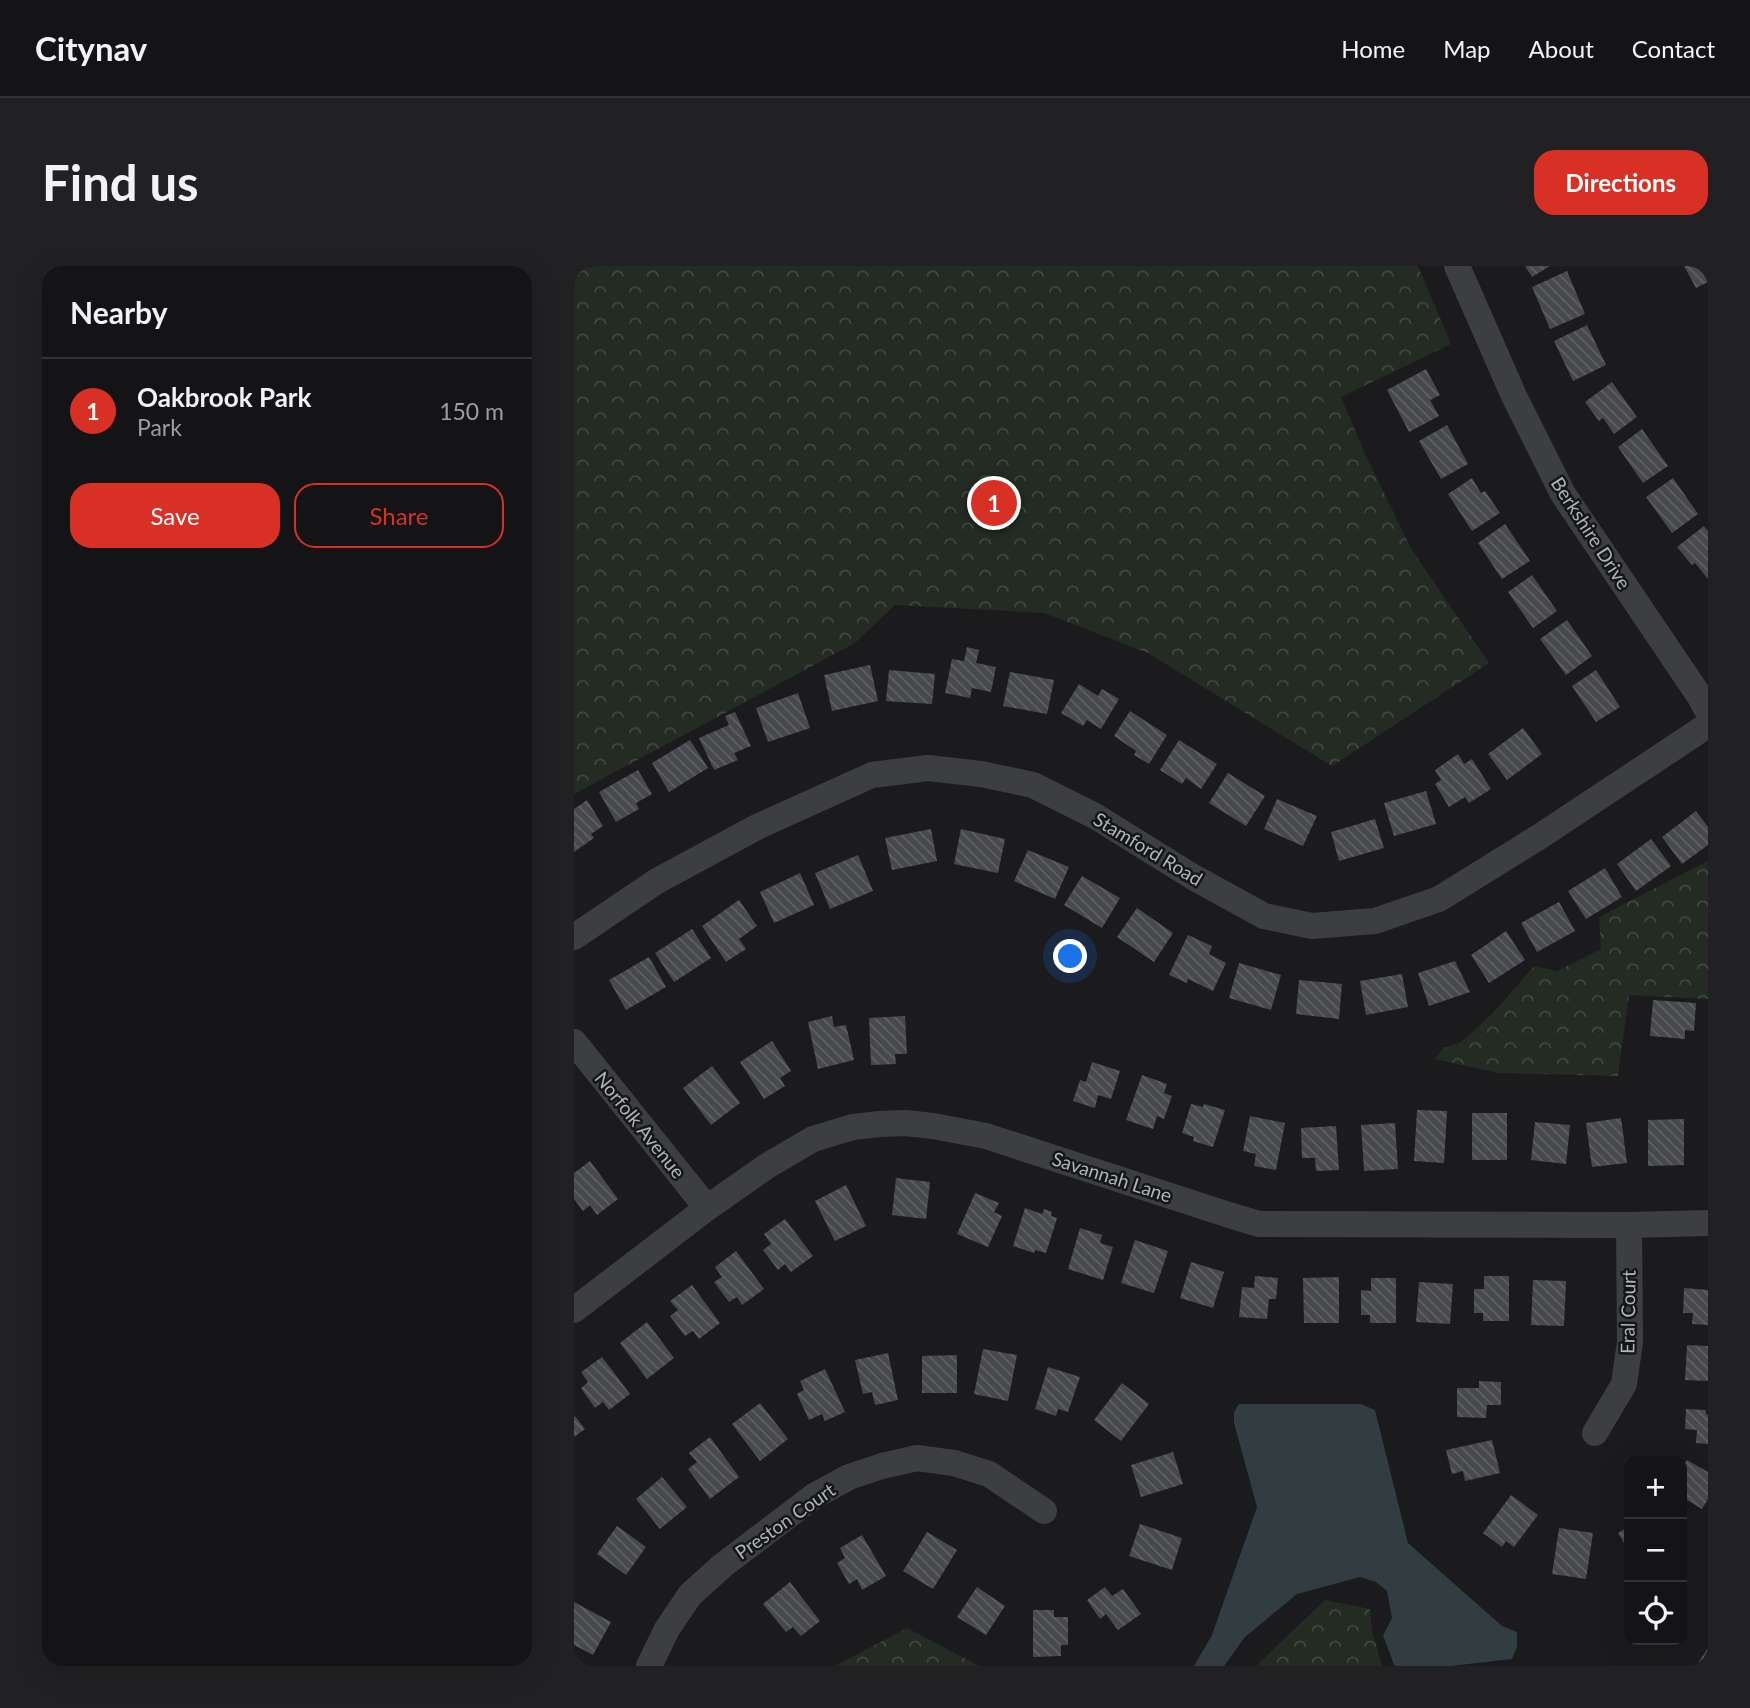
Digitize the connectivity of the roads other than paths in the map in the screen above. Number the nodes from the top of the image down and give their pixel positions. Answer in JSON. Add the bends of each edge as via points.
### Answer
{"nodes":[{"id":1,"x":1457,"y":266,"type":"edge"},
{"id":2,"x":1708,"y":712,"type":"edge"},
{"id":3,"x":1708,"y":725,"type":"edge"},
{"id":4,"x":574,"y":937,"type":"edge"},
{"id":5,"x":574,"y":1042,"type":"edge"},
{"id":6,"x":707,"y":1208,"type":"junction"},
{"id":7,"x":1708,"y":1223,"type":"edge"},
{"id":8,"x":1629,"y":1225,"type":"junction"},
{"id":9,"x":574,"y":1310,"type":"edge"},
{"id":10,"x":1595,"y":1433,"type":"dead end"},
{"id":11,"x":1044,"y":1511,"type":"dead end"},
{"id":12,"x":649,"y":1666,"type":"edge"}],
"edges":[{"from":1,"to":2,"type":"street","name":"Berkshire Drive","via":[[1563,494]]},
{"from":3,"to":4,"type":"street","name":"Stamford Road","via":[[1439,899],[1375,921],[1312,926],[1264,916],[1095,816],[1033,785],[928,768],[872,775],[759,826],[657,881]]},
{"from":5,"to":6,"type":"street","name":"Norfolk Avenue"},
{"from":6,"to":8,"type":"street","name":"Savannah Lane","via":[[813,1139],[853,1127],[905,1123],[986,1136],[1259,1224]]},
{"from":6,"to":9,"type":"street","name":"Savannah Lane"},
{"from":7,"to":8,"type":"street","name":"Savannah Lane"},
{"from":8,"to":10,"type":"street","name":"Eral Court","via":[[1630,1342],[1624,1384]]},
{"from":11,"to":12,"type":"street","name":"Preston Court","via":[[989,1474],[954,1463],[917,1458],[849,1477],[814,1496],[690,1595]]}]}
